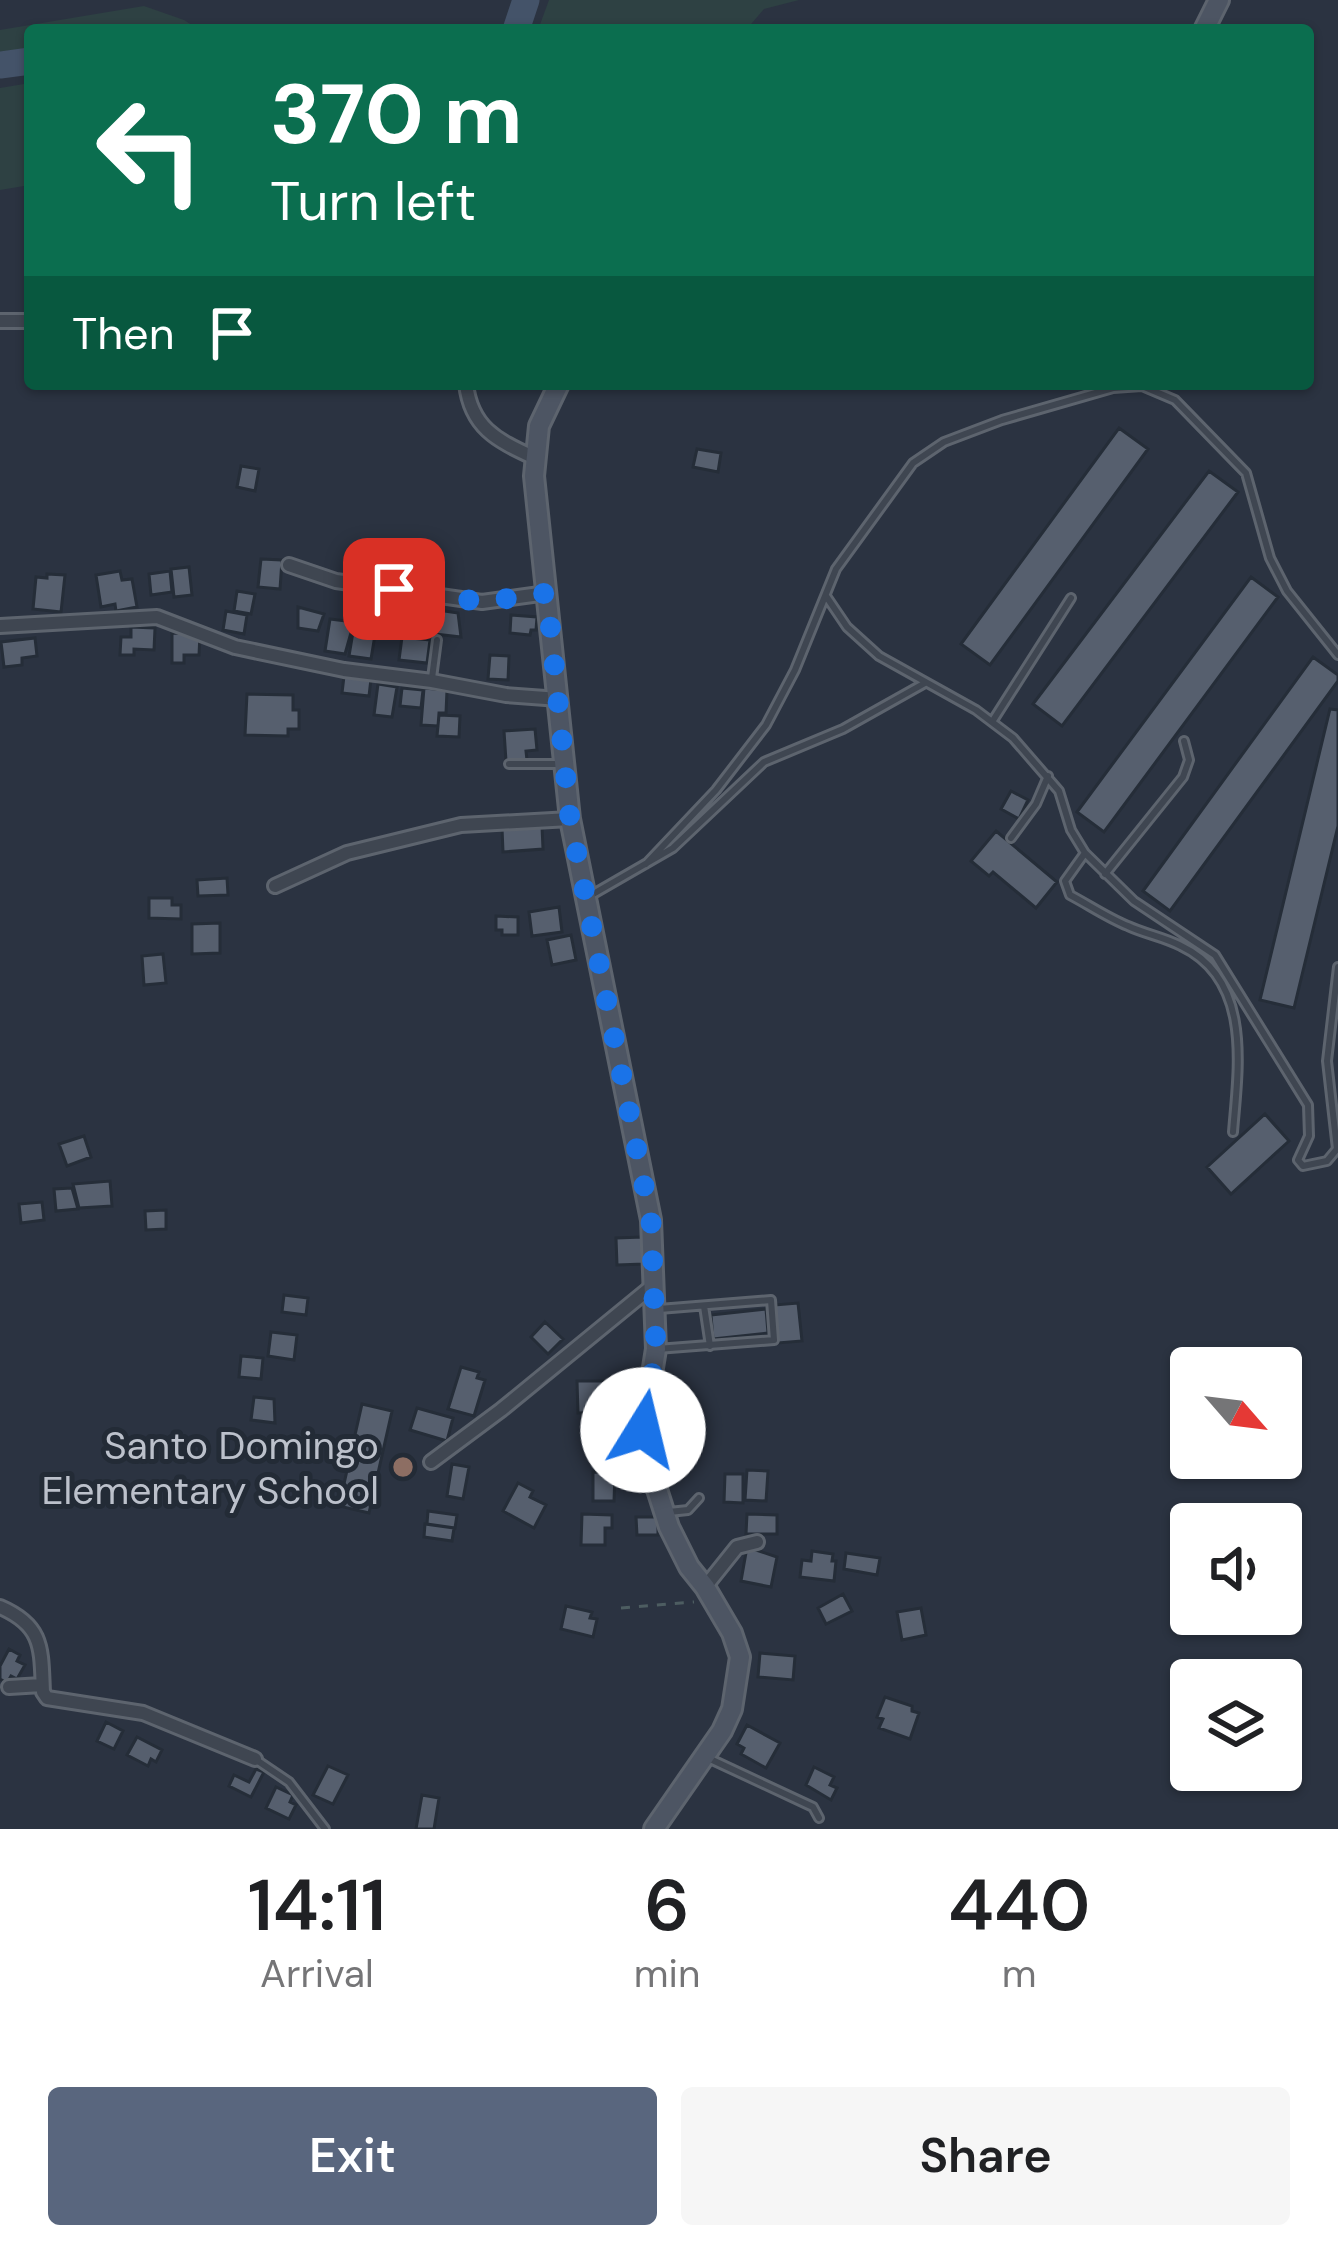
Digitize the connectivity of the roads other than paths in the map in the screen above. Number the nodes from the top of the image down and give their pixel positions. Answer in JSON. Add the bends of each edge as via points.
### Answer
{"nodes":[{"id":1,"x":467,"y":390,"type":"edge"},
{"id":2,"x":556,"y":390,"type":"edge"},
{"id":3,"x":1106,"y":390,"type":"edge"},
{"id":4,"x":1151,"y":390,"type":"edge"},
{"id":5,"x":533,"y":457,"type":"junction"},
{"id":6,"x":289,"y":565,"type":"dead end"},
{"id":7,"x":547,"y":593,"type":"junction"},
{"id":8,"x":826,"y":595,"type":"junction"},
{"id":9,"x":1071,"y":598,"type":"dead end"},
{"id":10,"x":0,"y":626,"type":"edge"},
{"id":11,"x":437,"y":640,"type":"dead end"},
{"id":12,"x":1338,"y":655,"type":"edge"},
{"id":13,"x":432,"y":681,"type":"junction"},
{"id":14,"x":925,"y":682,"type":"junction"},
{"id":15,"x":559,"y":699,"type":"junction"},
{"id":16,"x":992,"y":722,"type":"junction"},
{"id":17,"x":1184,"y":742,"type":"dead end"},
{"id":18,"x":509,"y":764,"type":"dead end"},
{"id":19,"x":564,"y":764,"type":"junction"},
{"id":20,"x":1048,"y":776,"type":"junction"},
{"id":21,"x":570,"y":819,"type":"junction"},
{"id":22,"x":1010,"y":838,"type":"dead end"},
{"id":23,"x":1085,"y":854,"type":"junction"},
{"id":24,"x":646,"y":864,"type":"junction"},
{"id":25,"x":1105,"y":874,"type":"junction"},
{"id":26,"x":275,"y":886,"type":"dead end"},
{"id":27,"x":585,"y":899,"type":"junction"},
{"id":28,"x":1338,"y":967,"type":"edge"},
{"id":29,"x":1233,"y":1132,"type":"dead end"},
{"id":30,"x":656,"y":1283,"type":"junction"},
{"id":31,"x":704,"y":1306,"type":"junction"},
{"id":32,"x":656,"y":1310,"type":"junction"},
{"id":33,"x":710,"y":1346,"type":"junction"},
{"id":34,"x":656,"y":1349,"type":"junction"},
{"id":35,"x":431,"y":1462,"type":"dead end"},
{"id":36,"x":699,"y":1498,"type":"dead end"},
{"id":37,"x":666,"y":1512,"type":"junction"},
{"id":38,"x":757,"y":1542,"type":"dead end"},
{"id":39,"x":709,"y":1593,"type":"junction"},
{"id":40,"x":0,"y":1607,"type":"edge"},
{"id":41,"x":42,"y":1684,"type":"junction"},
{"id":42,"x":9,"y":1687,"type":"dead end"},
{"id":43,"x":704,"y":1756,"type":"junction"},
{"id":44,"x":256,"y":1760,"type":"joint"},
{"id":45,"x":820,"y":1818,"type":"dead end"},
{"id":46,"x":325,"y":1829,"type":"edge"},
{"id":47,"x":654,"y":1829,"type":"edge"}],
"edges":[{"from":1,"to":5,"type":"street","via":[[477,422]]},
{"from":2,"to":5,"type":"street"},
{"from":3,"to":8,"type":"lane","via":[[927,452],[836,568]]},
{"from":4,"to":12,"type":"lane","via":[[1175,400],[1246,473],[1270,559]]},
{"from":5,"to":7,"type":"street"},
{"from":6,"to":7,"type":"street","via":[[336,581],[482,602]]},
{"from":7,"to":15,"type":"street"},
{"from":8,"to":14,"type":"lane","via":[[879,656]]},
{"from":8,"to":24,"type":"lane","via":[[766,725]]},
{"from":9,"to":16,"type":"lane"},
{"from":10,"to":13,"type":"street","via":[[158,617],[235,646]]},
{"from":11,"to":13,"type":"lane"},
{"from":13,"to":15,"type":"street"},
{"from":14,"to":16,"type":"lane"},
{"from":14,"to":24,"type":"lane","via":[[764,762],[717,811]]},
{"from":15,"to":19,"type":"street"},
{"from":16,"to":20,"type":"lane"},
{"from":17,"to":25,"type":"lane","via":[[1183,776]]},
{"from":18,"to":19,"type":"lane"},
{"from":19,"to":21,"type":"street"},
{"from":20,"to":22,"type":"lane"},
{"from":20,"to":23,"type":"lane"},
{"from":21,"to":26,"type":"street","via":[[461,825],[347,853]]},
{"from":21,"to":27,"type":"street"},
{"from":23,"to":25,"type":"lane"},
{"from":23,"to":29,"type":"lane","via":[[1065,881],[1070,895],[1195,954],[1226,994],[1239,1050]]},
{"from":24,"to":27,"type":"lane"},
{"from":25,"to":28,"type":"lane","via":[[1199,941],[1238,988],[1308,1105],[1303,1166],[1327,1161],[1337,1149],[1327,1061]]},
{"from":27,"to":30,"type":"street","via":[[651,1220]]},
{"from":30,"to":32,"type":"street"},
{"from":30,"to":35,"type":"street"},
{"from":31,"to":32,"type":"lane"},
{"from":31,"to":33,"type":"lane"},
{"from":31,"to":33,"type":"lane","via":[[771,1300],[774,1340]]},
{"from":32,"to":34,"type":"street"},
{"from":33,"to":34,"type":"lane"},
{"from":34,"to":37,"type":"street","via":[[643,1430]]},
{"from":36,"to":37,"type":"lane","via":[[688,1510]]},
{"from":37,"to":39,"type":"street","via":[[688,1567]]},
{"from":38,"to":39,"type":"street","via":[[737,1547]]},
{"from":39,"to":43,"type":"street","via":[[740,1657],[733,1709]]},
{"from":40,"to":41,"type":"street","via":[[33,1627]]},
{"from":41,"to":42,"type":"street"},
{"from":41,"to":44,"type":"street","via":[[50,1699],[143,1713]]},
{"from":43,"to":45,"type":"lane","via":[[814,1807]]},
{"from":43,"to":47,"type":"street"},
{"from":44,"to":46,"type":"lane","via":[[289,1781]]}]}
